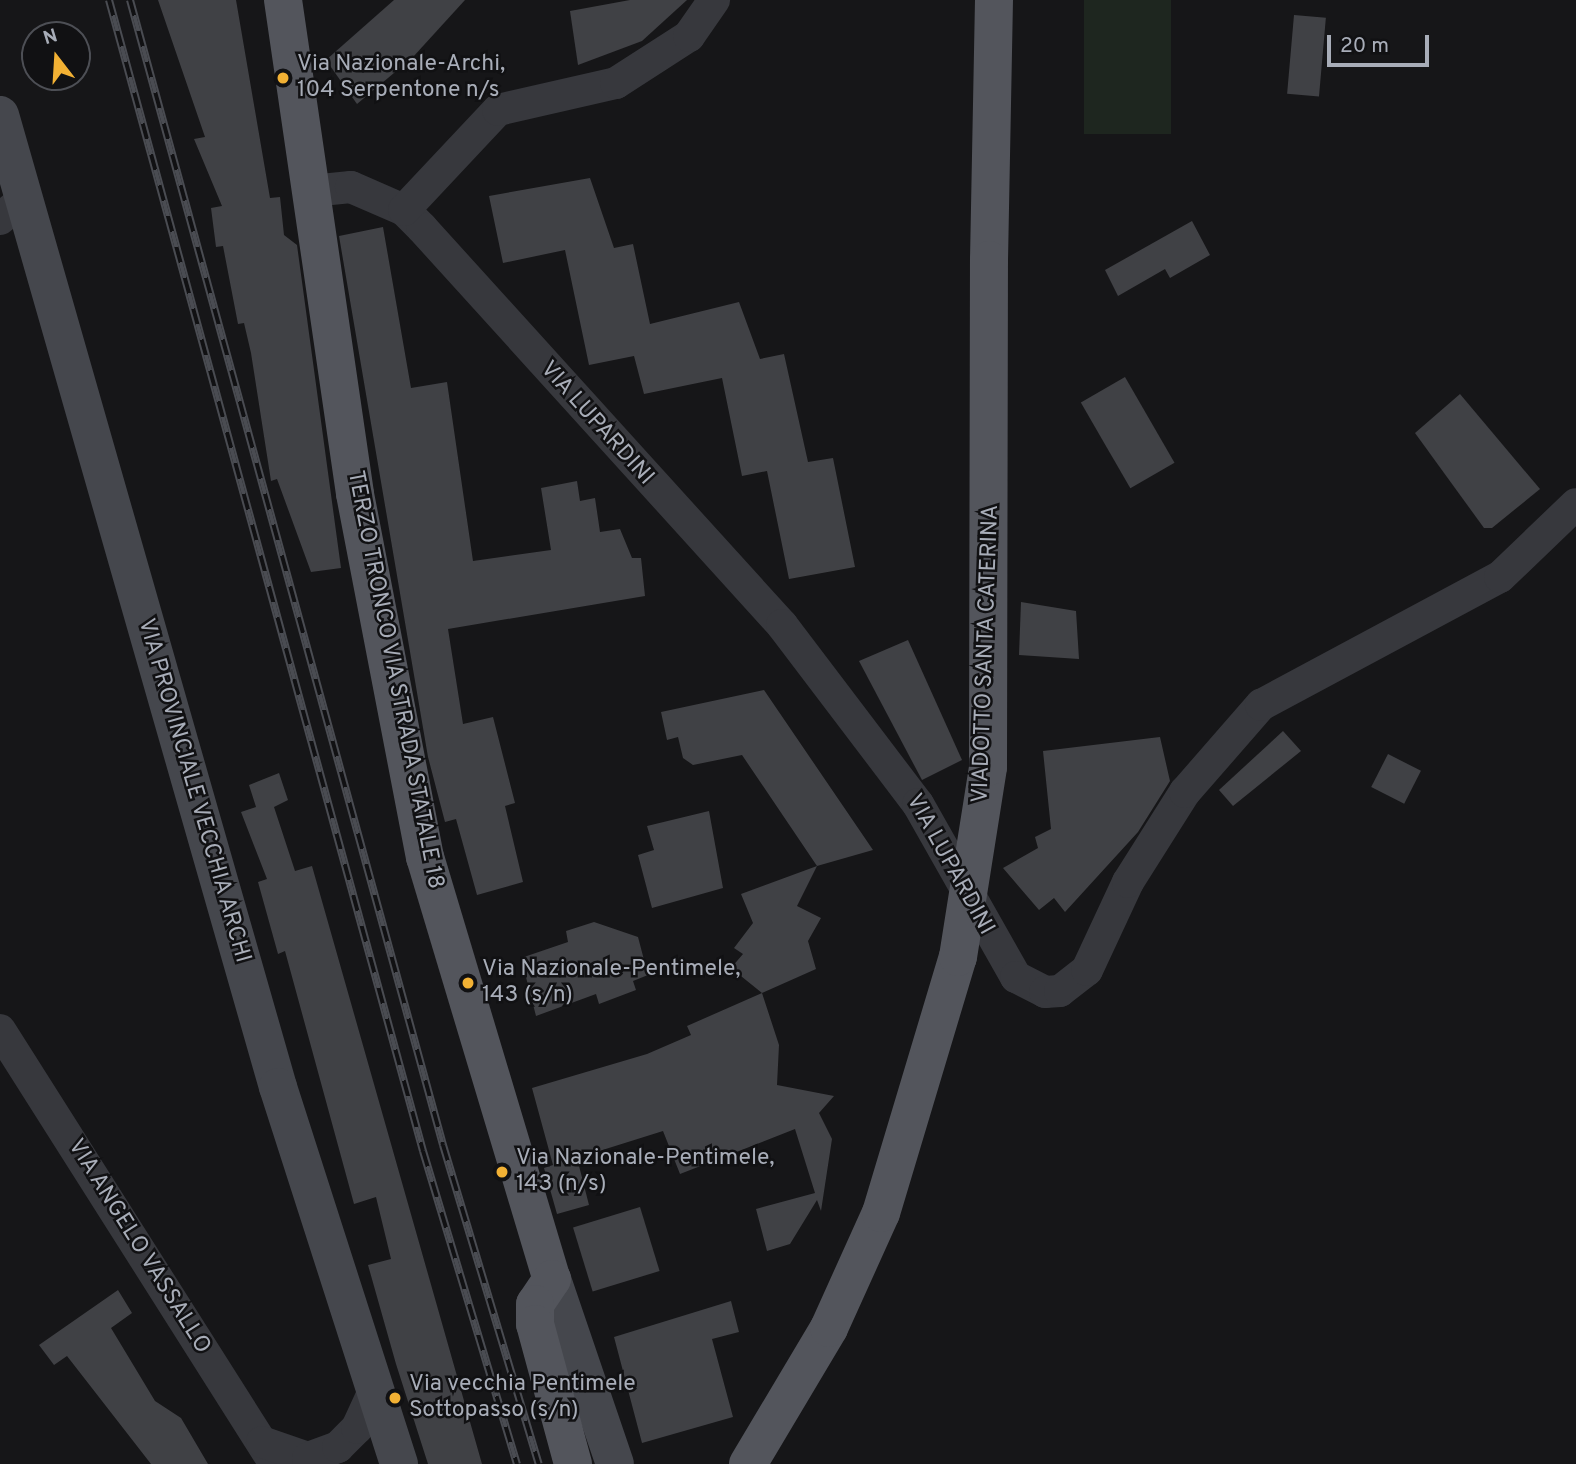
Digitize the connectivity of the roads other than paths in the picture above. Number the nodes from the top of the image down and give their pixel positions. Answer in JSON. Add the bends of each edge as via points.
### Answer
{"nodes":[{"id":1,"x":283,"y":0,"type":"edge"},
{"id":2,"x":714,"y":0,"type":"edge"},
{"id":3,"x":994,"y":0,"type":"edge"},
{"id":4,"x":0,"y":115,"type":"edge"},
{"id":5,"x":311,"y":191,"type":"junction"},
{"id":6,"x":12,"y":209,"type":"edge"},
{"id":7,"x":404,"y":210,"type":"junction"},
{"id":8,"x":1576,"y":504,"type":"edge"},
{"id":9,"x":0,"y":1030,"type":"edge"},
{"id":10,"x":552,"y":1279,"type":"junction"},
{"id":11,"x":374,"y":1391,"type":"junction"},
{"id":12,"x":268,"y":1453,"type":"edge"},
{"id":13,"x":399,"y":1464,"type":"edge"},
{"id":14,"x":573,"y":1464,"type":"edge"},
{"id":15,"x":615,"y":1464,"type":"edge"},
{"id":16,"x":748,"y":1464,"type":"edge"}],
"edges":[{"from":1,"to":5,"type":"main road","name":"TERZO TRONCO VIA STRADA STATALE 18"},
{"from":2,"to":7,"type":"street","via":[[689,36],[616,83],[498,110]]},
{"from":3,"to":16,"type":"main road","name":"VIADOTTO SANTA CATERINA","bridge":true,"via":[[988,767],[961,944],[881,1213],[829,1328]]},
{"from":4,"to":6,"type":"street","name":"VIA PROVINCIALE VECCHIA ARCHI"},
{"from":5,"to":7,"type":"street","name":"VIA LUPARDINI","via":[[351,187]]},
{"from":5,"to":10,"type":"main road","name":"TERZO TRONCO VIA STRADA STATALE 18","via":[[355,494],[425,857]]},
{"from":6,"to":11,"type":"street","name":"VIA PROVINCIALE VECCHIA ARCHI"},
{"from":7,"to":8,"type":"street","name":"VIA LUPARDINI","via":[[782,625],[918,804],[998,952],[1016,977],[1037,991],[1060,991],[1087,970],[1128,882],[1185,792],[1261,705],[1500,577]]},
{"from":9,"to":12,"type":"street","name":"VIA ANGELO VASSALLO"},
{"from":10,"to":14,"type":"main road","via":[[535,1304],[535,1324]]},
{"from":10,"to":15,"type":"street","name":"TERZO TRONCO VIA STRADA STATALE 18"},
{"from":11,"to":12,"type":"street","via":[[357,1428],[338,1447],[308,1458]]},
{"from":11,"to":13,"type":"street","name":"VIA PROVINCIALE VECCHIA ARCHI"}]}
